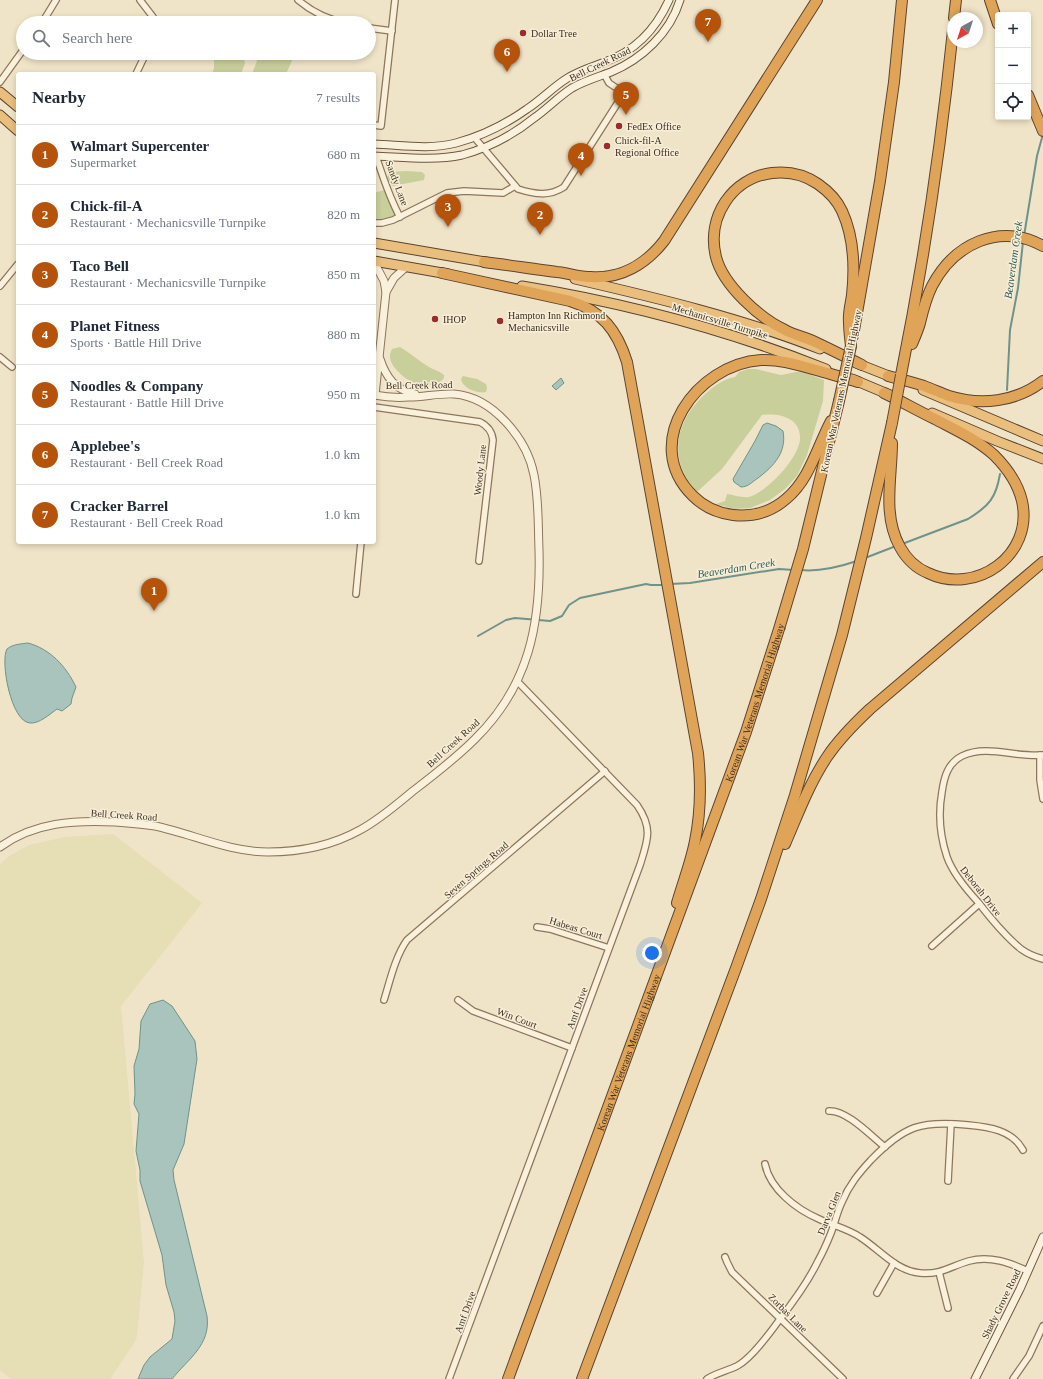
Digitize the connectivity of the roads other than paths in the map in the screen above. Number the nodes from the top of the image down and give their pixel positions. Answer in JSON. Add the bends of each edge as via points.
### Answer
{"nodes":[{"id":1,"x":56,"y":0,"type":"edge"},
{"id":2,"x":140,"y":0,"type":"edge"},
{"id":3,"x":298,"y":0,"type":"edge"},
{"id":4,"x":395,"y":0,"type":"edge"},
{"id":5,"x":668,"y":0,"type":"edge"},
{"id":6,"x":680,"y":0,"type":"edge"},
{"id":7,"x":817,"y":0,"type":"edge"},
{"id":8,"x":902,"y":0,"type":"edge"},
{"id":9,"x":956,"y":0,"type":"edge"},
{"id":10,"x":990,"y":0,"type":"edge"},
{"id":11,"x":955,"y":12,"type":"edge"},
{"id":12,"x":995,"y":15,"type":"edge"},
{"id":13,"x":46,"y":16,"type":"edge"},
{"id":14,"x":152,"y":16,"type":"edge"},
{"id":15,"x":322,"y":16,"type":"edge"},
{"id":16,"x":376,"y":29,"type":"edge"},
{"id":17,"x":392,"y":31,"type":"junction"},
{"id":18,"x":951,"y":48,"type":"edge"},
{"id":19,"x":16,"y":60,"type":"edge"},
{"id":20,"x":143,"y":60,"type":"edge"},
{"id":21,"x":137,"y":72,"type":"edge"},
{"id":22,"x":604,"y":74,"type":"junction"},
{"id":23,"x":0,"y":82,"type":"edge"},
{"id":24,"x":0,"y":92,"type":"edge"},
{"id":25,"x":1031,"y":102,"type":"edge"},
{"id":26,"x":16,"y":105,"type":"edge"},
{"id":27,"x":0,"y":115,"type":"edge"},
{"id":28,"x":376,"y":125,"type":"edge"},
{"id":29,"x":16,"y":129,"type":"edge"},
{"id":30,"x":1043,"y":131,"type":"edge"},
{"id":31,"x":474,"y":137,"type":"junction"},
{"id":32,"x":376,"y":144,"type":"edge"},
{"id":33,"x":484,"y":147,"type":"junction"},
{"id":34,"x":376,"y":156,"type":"edge"},
{"id":35,"x":376,"y":159,"type":"edge"},
{"id":36,"x":515,"y":186,"type":"junction"},
{"id":37,"x":400,"y":217,"type":"junction"},
{"id":38,"x":376,"y":223,"type":"edge"},
{"id":39,"x":376,"y":243,"type":"edge"},
{"id":40,"x":1043,"y":246,"type":"edge"},
{"id":41,"x":376,"y":262,"type":"edge"},
{"id":42,"x":484,"y":262,"type":"junction"},
{"id":43,"x":16,"y":266,"type":"edge"},
{"id":44,"x":376,"y":266,"type":"edge"},
{"id":45,"x":406,"y":267,"type":"junction"},
{"id":46,"x":442,"y":273,"type":"junction"},
{"id":47,"x":0,"y":286,"type":"edge"},
{"id":48,"x":386,"y":292,"type":"junction"},
{"id":49,"x":852,"y":331,"type":"junction"},
{"id":50,"x":909,"y":346,"type":"junction"},
{"id":51,"x":0,"y":357,"type":"edge"},
{"id":52,"x":379,"y":357,"type":"junction"},
{"id":53,"x":862,"y":365,"type":"junction"},
{"id":54,"x":12,"y":367,"type":"dead end"},
{"id":55,"x":888,"y":376,"type":"junction"},
{"id":56,"x":376,"y":380,"type":"edge"},
{"id":57,"x":1043,"y":381,"type":"edge"},
{"id":58,"x":858,"y":382,"type":"junction"},
{"id":59,"x":884,"y":393,"type":"junction"},
{"id":60,"x":376,"y":395,"type":"edge"},
{"id":61,"x":425,"y":396,"type":"junction"},
{"id":62,"x":376,"y":406,"type":"edge"},
{"id":63,"x":838,"y":406,"type":"junction"},
{"id":64,"x":891,"y":425,"type":"junction"},
{"id":65,"x":1043,"y":441,"type":"edge"},
{"id":66,"x":1043,"y":459,"type":"edge"},
{"id":67,"x":361,"y":544,"type":"edge"},
{"id":68,"x":479,"y":561,"type":"dead end"},
{"id":69,"x":1043,"y":562,"type":"edge"},
{"id":70,"x":356,"y":594,"type":"dead end"},
{"id":71,"x":517,"y":681,"type":"junction"},
{"id":72,"x":1041,"y":755,"type":"edge"},
{"id":73,"x":605,"y":771,"type":"junction"},
{"id":74,"x":1043,"y":799,"type":"edge"},
{"id":75,"x":0,"y":848,"type":"edge"},
{"id":76,"x":761,"y":899,"type":"junction"},
{"id":77,"x":979,"y":904,"type":"junction"},
{"id":78,"x":537,"y":927,"type":"dead end"},
{"id":79,"x":932,"y":946,"type":"dead end"},
{"id":80,"x":609,"y":948,"type":"junction"},
{"id":81,"x":665,"y":954,"type":"junction"},
{"id":82,"x":1043,"y":959,"type":"edge"},
{"id":83,"x":384,"y":1000,"type":"dead end"},
{"id":84,"x":458,"y":1000,"type":"dead end"},
{"id":85,"x":572,"y":1048,"type":"junction"},
{"id":86,"x":829,"y":1111,"type":"dead end"},
{"id":87,"x":951,"y":1124,"type":"junction"},
{"id":88,"x":885,"y":1147,"type":"junction"},
{"id":89,"x":1023,"y":1150,"type":"dead end"},
{"id":90,"x":765,"y":1164,"type":"dead end"},
{"id":91,"x":948,"y":1180,"type":"dead end"},
{"id":92,"x":834,"y":1225,"type":"junction"},
{"id":93,"x":1043,"y":1238,"type":"edge"},
{"id":94,"x":725,"y":1257,"type":"dead end"},
{"id":95,"x":894,"y":1263,"type":"junction"},
{"id":96,"x":1028,"y":1271,"type":"junction"},
{"id":97,"x":939,"y":1272,"type":"junction"},
{"id":98,"x":877,"y":1293,"type":"dead end"},
{"id":99,"x":948,"y":1308,"type":"dead end"},
{"id":100,"x":781,"y":1319,"type":"junction"},
{"id":101,"x":1043,"y":1326,"type":"edge"},
{"id":102,"x":449,"y":1379,"type":"edge"},
{"id":103,"x":508,"y":1379,"type":"edge"},
{"id":104,"x":582,"y":1379,"type":"edge"},
{"id":105,"x":707,"y":1379,"type":"edge"},
{"id":106,"x":843,"y":1379,"type":"edge"},
{"id":107,"x":975,"y":1379,"type":"edge"},
{"id":108,"x":1013,"y":1379,"type":"edge"}],
"edges":[{"from":1,"to":13,"type":"street"},
{"from":2,"to":14,"type":"street"},
{"from":3,"to":15,"type":"street"},
{"from":4,"to":17,"type":"street"},
{"from":5,"to":31,"type":"street","name":"Bell Creek Road","via":[[653,27],[627,51],[575,74],[554,87],[528,109]]},
{"from":6,"to":22,"type":"street","name":"Bell Creek Road","via":[[666,29],[646,51],[622,67]]},
{"from":7,"to":42,"type":"highway","via":[[664,241],[645,262],[628,271],[599,278]]},
{"from":8,"to":49,"type":"highway","name":"Korean War Veterans Memorial Highway","via":[[880,181]]},
{"from":9,"to":11,"type":"highway"},
{"from":10,"to":12,"type":"highway"},
{"from":16,"to":17,"type":"street"},
{"from":17,"to":28,"type":"street","via":[[381,126]]},
{"from":18,"to":50,"type":"highway","via":[[942,128]]},
{"from":19,"to":23,"type":"street"},
{"from":20,"to":21,"type":"street"},
{"from":22,"to":33,"type":"street","name":"Bell Creek Road","via":[[571,89],[525,125]]},
{"from":22,"to":36,"type":"street","via":[[609,83],[624,93],[564,187],[550,194],[529,192]]},
{"from":24,"to":26,"type":"highway"},
{"from":25,"to":30,"type":"highway"},
{"from":27,"to":29,"type":"highway"},
{"from":31,"to":32,"type":"street","name":"Bell Creek Road","via":[[438,146]]},
{"from":31,"to":33,"type":"street"},
{"from":33,"to":34,"type":"street","name":"Bell Creek Road","via":[[461,155],[444,157]]},
{"from":33,"to":36,"type":"street"},
{"from":35,"to":37,"type":"street","name":"Sandy Lane","via":[[388,194]]},
{"from":36,"to":37,"type":"street","via":[[500,194],[448,192]]},
{"from":37,"to":38,"type":"street","via":[[388,222]]},
{"from":39,"to":42,"type":"highway","name":"Mechanicsville Turnpike"},
{"from":40,"to":50,"type":"highway","via":[[1024,238],[1002,236],[969,245],[944,267],[929,292],[920,325]]},
{"from":41,"to":45,"type":"highway","name":"Mechanicsville Turnpike"},
{"from":42,"to":53,"type":"highway","name":"Mechanicsville Turnpike","via":[[611,287],[688,307],[779,334]]},
{"from":43,"to":47,"type":"street"},
{"from":44,"to":48,"type":"street","via":[[384,281]]},
{"from":45,"to":46,"type":"highway","name":"Mechanicsville Turnpike"},
{"from":45,"to":48,"type":"street","via":[[394,278]]},
{"from":46,"to":58,"type":"highway","name":"Mechanicsville Turnpike","via":[[570,294],[668,316],[761,345]]},
{"from":46,"to":81,"type":"highway","via":[[583,305],[602,318],[612,329],[624,350],[698,753],[700,776],[696,840]]},
{"from":48,"to":52,"type":"street"},
{"from":49,"to":53,"type":"highway","via":[[849,320],[852,244],[845,218],[836,201],[805,176],[787,172],[767,174],[740,185],[722,205],[714,231],[716,258],[726,279],[743,299],[772,323]]},
{"from":49,"to":63,"type":"highway","name":"Korean War Veterans Memorial Highway","bridge":true},
{"from":50,"to":64,"type":"highway","bridge":true},
{"from":51,"to":54,"type":"street"},
{"from":52,"to":56,"type":"street"},
{"from":52,"to":61,"type":"street","via":[[387,377],[396,386],[407,392]]},
{"from":53,"to":55,"type":"highway","name":"Mechanicsville Turnpike"},
{"from":55,"to":57,"type":"highway","via":[[951,396],[979,401],[1011,398]]},
{"from":55,"to":65,"type":"highway","name":"Mechanicsville Turnpike"},
{"from":58,"to":59,"type":"highway","name":"Mechanicsville Turnpike"},
{"from":58,"to":63,"type":"highway","via":[[801,364],[778,361],[749,361],[727,368],[698,389],[683,408],[674,432],[672,455],[675,466],[684,486],[705,506],[735,515],[763,512],[778,505],[798,487],[816,456]]},
{"from":59,"to":64,"type":"highway","via":[[965,434],[995,456],[1010,476],[1022,502],[1023,524],[1016,544],[1004,561],[989,572],[970,579],[951,580],[934,576],[916,566],[903,552],[893,529],[889,495],[892,462]]},
{"from":59,"to":66,"type":"highway","name":"Mechanicsville Turnpike"},
{"from":60,"to":61,"type":"street","name":"Bell Creek Road"},
{"from":61,"to":71,"type":"street","name":"Bell Creek Road","via":[[454,394],[477,400],[511,427],[530,458],[536,485],[539,591],[532,641]]},
{"from":62,"to":68,"type":"street","name":"Woody Lane","via":[[480,422],[491,432]]},
{"from":63,"to":81,"type":"highway","name":"Korean War Veterans Memorial Highway","via":[[789,597],[746,732]]},
{"from":64,"to":76,"type":"highway","via":[[855,583],[820,711]]},
{"from":67,"to":70,"type":"street"},
{"from":69,"to":76,"type":"highway","via":[[870,709],[841,738],[827,756],[809,788]]},
{"from":71,"to":73,"type":"street","name":"Amf Drive"},
{"from":71,"to":75,"type":"street","name":"Bell Creek Road","via":[[490,723],[462,752],[387,812],[362,829],[332,842],[303,849],[252,851],[155,826],[117,822],[77,822],[31,830]]},
{"from":72,"to":74,"type":"street","via":[[1040,780]]},
{"from":72,"to":77,"type":"street","name":"Deborah Drive","via":[[977,751],[954,761],[946,774],[940,807],[943,844],[950,865]]},
{"from":73,"to":80,"type":"street","name":"Amf Drive","via":[[641,811],[646,820],[648,834],[648,841]]},
{"from":73,"to":83,"type":"street","name":"Seven Springs Road","via":[[407,940]]},
{"from":76,"to":104,"type":"highway"},
{"from":77,"to":79,"type":"street"},
{"from":77,"to":82,"type":"street","name":"Deborah Drive","via":[[1010,939],[1029,954]]},
{"from":78,"to":80,"type":"street","name":"Habeas Court"},
{"from":80,"to":85,"type":"street","name":"Amf Drive"},
{"from":81,"to":103,"type":"highway","name":"Korean War Veterans Memorial Highway"},
{"from":84,"to":85,"type":"street","name":"Win Court","via":[[473,1011]]},
{"from":85,"to":102,"type":"street","name":"Amf Drive"},
{"from":86,"to":88,"type":"street","via":[[836,1111],[858,1124]]},
{"from":87,"to":88,"type":"street","name":"Darva Glen","via":[[937,1123],[915,1127],[898,1135]]},
{"from":87,"to":89,"type":"street","name":"Darva Glen","via":[[981,1126],[1005,1133],[1015,1139]]},
{"from":87,"to":91,"type":"street"},
{"from":88,"to":92,"type":"street","name":"Darva Glen","via":[[850,1186],[841,1202]]},
{"from":90,"to":92,"type":"street","via":[[772,1181],[791,1201],[806,1212]]},
{"from":92,"to":95,"type":"street","via":[[858,1236]]},
{"from":92,"to":100,"type":"street","name":"Darva Glen","via":[[811,1275]]},
{"from":93,"to":96,"type":"street","name":"Shady Grove Road"},
{"from":94,"to":100,"type":"street","name":"Zorbas Lane","via":[[732,1272]]},
{"from":95,"to":97,"type":"street","via":[[919,1273]]},
{"from":95,"to":98,"type":"street"},
{"from":96,"to":97,"type":"street","via":[[1007,1262],[987,1258],[969,1261]]},
{"from":96,"to":107,"type":"street","name":"Shady Grove Road"},
{"from":97,"to":99,"type":"street"},
{"from":100,"to":105,"type":"street","name":"Darva Glen","via":[[744,1361]]},
{"from":100,"to":106,"type":"street","name":"Zorbas Lane"},
{"from":101,"to":108,"type":"street","via":[[1029,1356]]}]}
